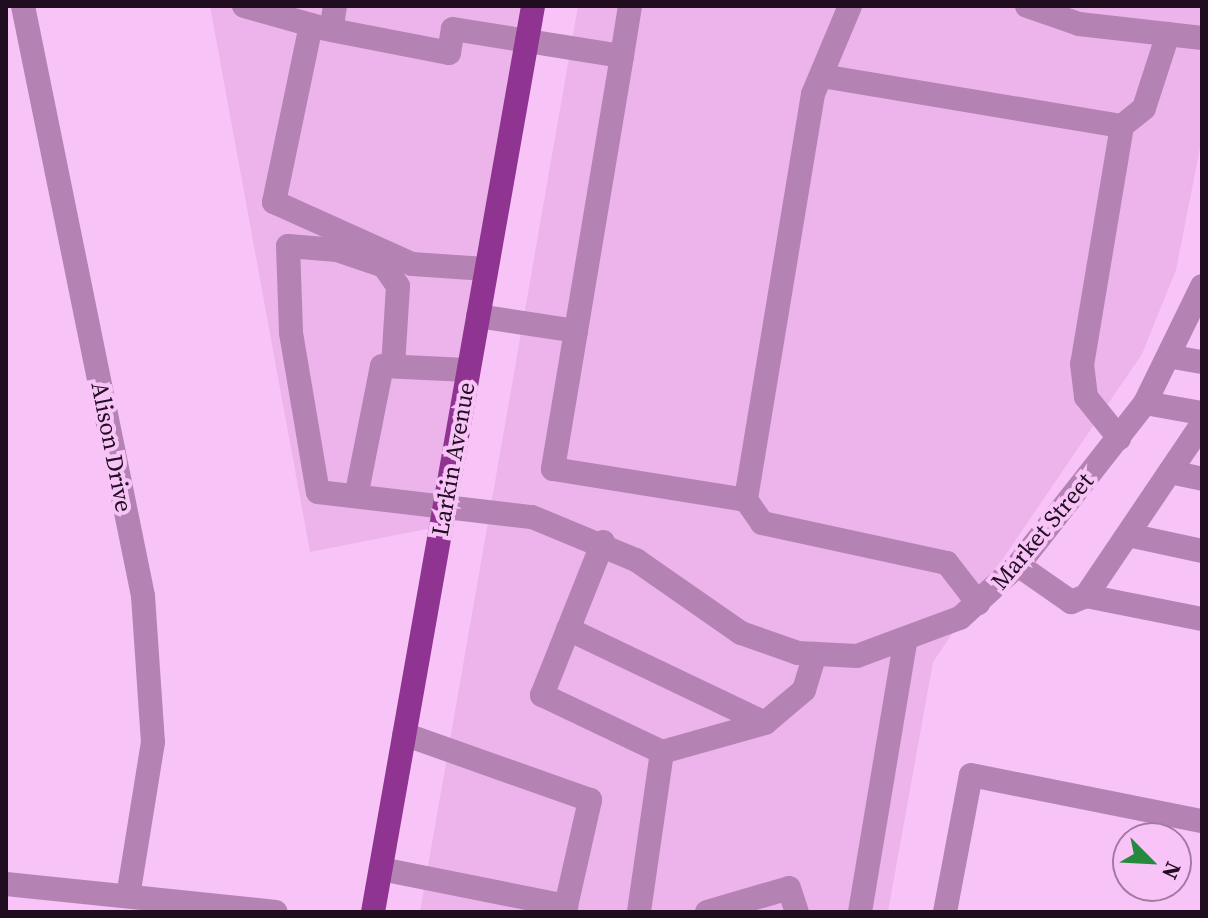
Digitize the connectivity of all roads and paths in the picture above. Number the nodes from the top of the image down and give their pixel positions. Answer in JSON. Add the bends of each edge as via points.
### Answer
{"nodes":[{"id":1,"x":23,"y":6,"type":"edge"},
{"id":2,"x":244,"y":6,"type":"edge"},
{"id":3,"x":335,"y":6,"type":"edge"},
{"id":4,"x":533,"y":6,"type":"edge"},
{"id":5,"x":630,"y":6,"type":"edge"},
{"id":6,"x":850,"y":6,"type":"edge"},
{"id":7,"x":1027,"y":6,"type":"edge"},
{"id":8,"x":321,"y":28,"type":"junction"},
{"id":9,"x":1168,"y":34,"type":"junction"},
{"id":10,"x":1202,"y":38,"type":"edge"},
{"id":11,"x":526,"y":40,"type":"junction"},
{"id":12,"x":622,"y":56,"type":"junction"},
{"id":13,"x":822,"y":76,"type":"junction"},
{"id":14,"x":1122,"y":126,"type":"junction"},
{"id":15,"x":486,"y":269,"type":"junction"},
{"id":16,"x":1202,"y":286,"type":"edge"},
{"id":17,"x":478,"y":316,"type":"junction"},
{"id":18,"x":576,"y":331,"type":"junction"},
{"id":19,"x":1173,"y":357,"type":"junction"},
{"id":20,"x":1202,"y":362,"type":"edge"},
{"id":21,"x":388,"y":366,"type":"junction"},
{"id":22,"x":468,"y":370,"type":"junction"},
{"id":23,"x":1145,"y":403,"type":"junction"},
{"id":24,"x":1202,"y":413,"type":"edge"},
{"id":25,"x":1202,"y":424,"type":"edge"},
{"id":26,"x":1119,"y":438,"type":"junction"},
{"id":27,"x":1170,"y":472,"type":"junction"},
{"id":28,"x":1202,"y":479,"type":"edge"},
{"id":29,"x":357,"y":492,"type":"junction"},
{"id":30,"x":746,"y":500,"type":"junction"},
{"id":31,"x":444,"y":508,"type":"junction"},
{"id":32,"x":1128,"y":535,"type":"junction"},
{"id":33,"x":603,"y":542,"type":"junction"},
{"id":34,"x":1202,"y":551,"type":"edge"},
{"id":35,"x":1018,"y":565,"type":"junction"},
{"id":36,"x":1086,"y":596,"type":"junction"},
{"id":37,"x":978,"y":603,"type":"junction"},
{"id":38,"x":1202,"y":619,"type":"edge"},
{"id":39,"x":568,"y":629,"type":"junction"},
{"id":40,"x":905,"y":643,"type":"junction"},
{"id":41,"x":815,"y":654,"type":"junction"},
{"id":42,"x":765,"y":723,"type":"junction"},
{"id":43,"x":404,"y":734,"type":"junction"},
{"id":44,"x":662,"y":752,"type":"junction"},
{"id":45,"x":1202,"y":821,"type":"edge"},
{"id":46,"x":381,"y":869,"type":"junction"},
{"id":47,"x":6,"y":884,"type":"edge"},
{"id":48,"x":129,"y":891,"type":"junction"},
{"id":49,"x":484,"y":901,"type":"edge"},
{"id":50,"x":174,"y":904,"type":"edge"},
{"id":51,"x":861,"y":908,"type":"edge"},
{"id":52,"x":276,"y":912,"type":"edge"},
{"id":53,"x":373,"y":912,"type":"edge"},
{"id":54,"x":639,"y":912,"type":"edge"},
{"id":55,"x":707,"y":912,"type":"edge"},
{"id":56,"x":797,"y":912,"type":"edge"},
{"id":57,"x":945,"y":912,"type":"edge"}],
"edges":[{"from":1,"to":48,"type":"street","name":"Alison Drive","via":[[144,611],[153,742]]},
{"from":2,"to":8,"type":"street"},
{"from":3,"to":8,"type":"street"},
{"from":4,"to":11,"type":"main road","name":"Larkin Avenue"},
{"from":5,"to":12,"type":"street"},
{"from":6,"to":13,"type":"street"},
{"from":7,"to":9,"type":"street","via":[[1079,24]]},
{"from":8,"to":11,"type":"street","via":[[449,53],[453,29]]},
{"from":8,"to":15,"type":"street","via":[[274,202],[412,264]]},
{"from":9,"to":10,"type":"street"},
{"from":9,"to":14,"type":"street","via":[[1144,108]]},
{"from":11,"to":12,"type":"street"},
{"from":11,"to":15,"type":"main road","name":"Larkin Avenue"},
{"from":12,"to":18,"type":"street"},
{"from":13,"to":14,"type":"street"},
{"from":13,"to":30,"type":"street"},
{"from":14,"to":26,"type":"street","via":[[1082,364],[1086,397]]},
{"from":15,"to":17,"type":"main road","name":"Larkin Avenue"},
{"from":16,"to":19,"type":"street","name":"Market Street"},
{"from":17,"to":18,"type":"street"},
{"from":17,"to":22,"type":"main road","name":"Larkin Avenue"},
{"from":18,"to":30,"type":"street","via":[[553,469]]},
{"from":19,"to":20,"type":"street"},
{"from":19,"to":23,"type":"street","name":"Market Street"},
{"from":21,"to":22,"type":"street"},
{"from":21,"to":29,"type":"street"},
{"from":21,"to":29,"type":"street","name":"Market Street","via":[[398,286],[384,266],[337,250],[288,246],[291,333],[318,492]]},
{"from":22,"to":31,"type":"main road","name":"Larkin Avenue"},
{"from":23,"to":24,"type":"street"},
{"from":23,"to":26,"type":"street","name":"Market Street"},
{"from":25,"to":27,"type":"street"},
{"from":26,"to":35,"type":"street","name":"Market Street"},
{"from":27,"to":28,"type":"street"},
{"from":27,"to":32,"type":"street"},
{"from":29,"to":31,"type":"street","name":"Market Street"},
{"from":30,"to":37,"type":"street","via":[[762,523],[947,563]]},
{"from":31,"to":33,"type":"street","name":"Market Street","via":[[532,517]]},
{"from":31,"to":43,"type":"main road","name":"Larkin Avenue"},
{"from":32,"to":34,"type":"street"},
{"from":32,"to":36,"type":"street"},
{"from":33,"to":39,"type":"street"},
{"from":33,"to":41,"type":"street","name":"Market Street","via":[[720,622]]},
{"from":35,"to":36,"type":"street","via":[[1071,602]]},
{"from":35,"to":37,"type":"street","name":"Market Street"},
{"from":36,"to":38,"type":"street"},
{"from":37,"to":40,"type":"street","name":"Market Street"},
{"from":39,"to":42,"type":"street"},
{"from":39,"to":44,"type":"street","via":[[542,695]]},
{"from":40,"to":41,"type":"street","name":"Market Street","via":[[857,656]]},
{"from":40,"to":51,"type":"street"},
{"from":41,"to":42,"type":"street","via":[[804,690]]},
{"from":42,"to":44,"type":"street"},
{"from":43,"to":46,"type":"main road","name":"Larkin Avenue"},
{"from":43,"to":49,"type":"street","via":[[590,800],[566,906]]},
{"from":44,"to":54,"type":"street"},
{"from":45,"to":57,"type":"street","via":[[971,775]]},
{"from":46,"to":49,"type":"street"},
{"from":46,"to":53,"type":"main road","name":"Larkin Avenue"},
{"from":47,"to":48,"type":"street"},
{"from":48,"to":50,"type":"street"},
{"from":50,"to":52,"type":"street"},
{"from":55,"to":56,"type":"street","via":[[789,888]]}]}
